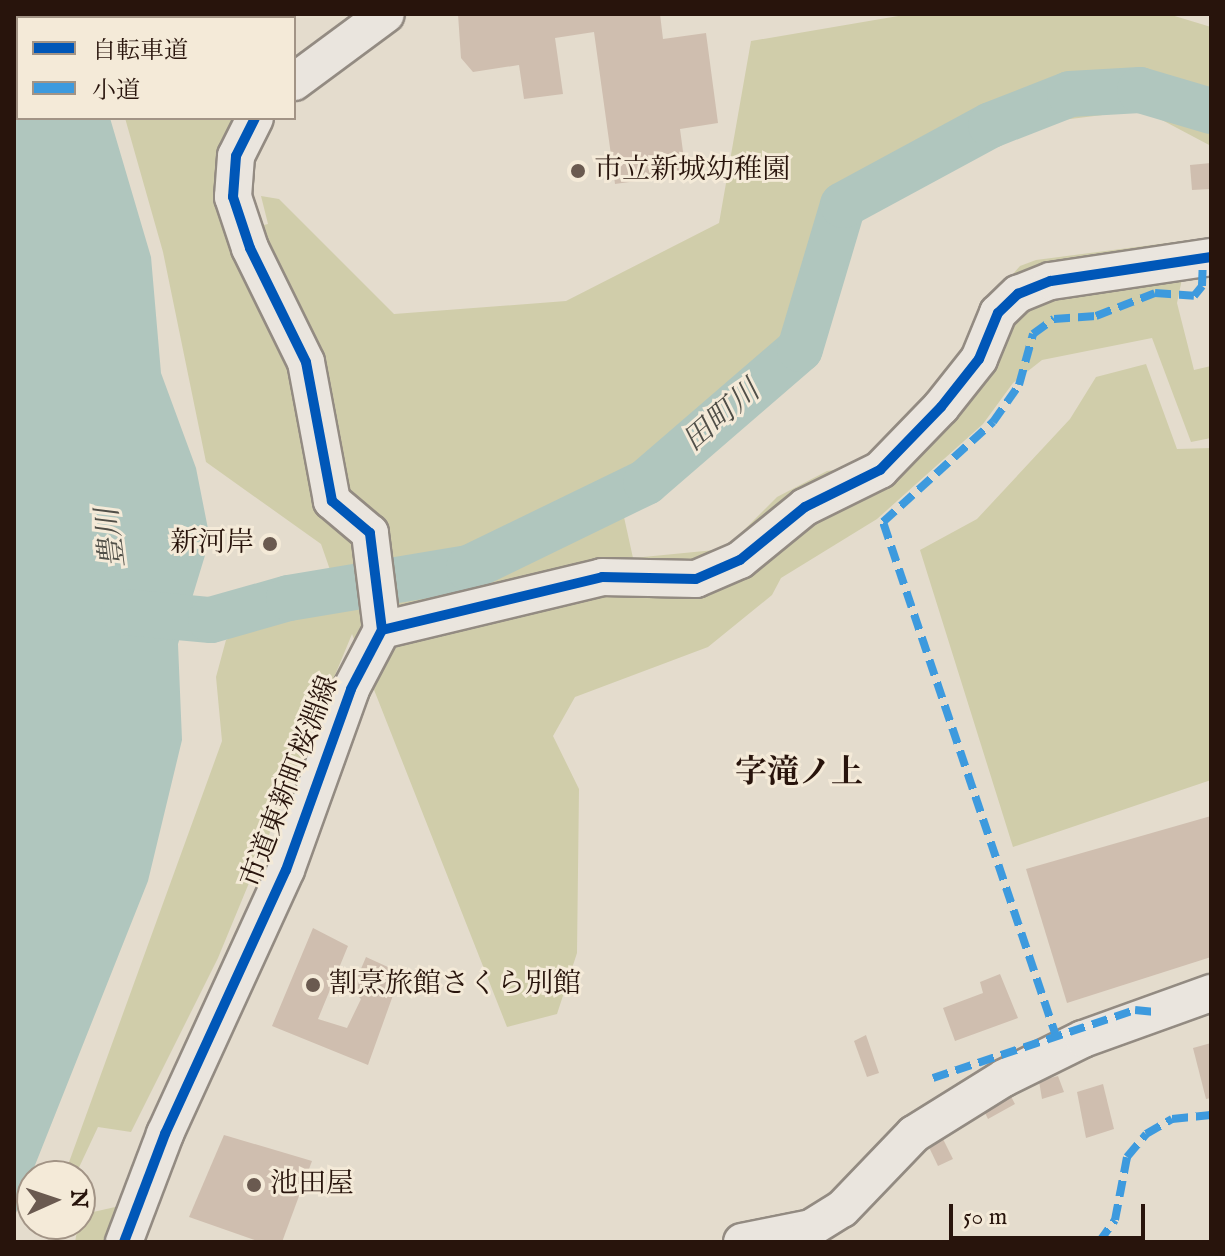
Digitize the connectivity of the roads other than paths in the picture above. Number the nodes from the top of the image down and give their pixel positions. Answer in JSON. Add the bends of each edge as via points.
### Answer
{"nodes":[{"id":1,"x":386,"y":14,"type":"edge"},
{"id":2,"x":296,"y":81,"type":"edge"},
{"id":3,"x":254,"y":120,"type":"edge"},
{"id":4,"x":1211,"y":257,"type":"edge"},
{"id":5,"x":380,"y":598,"type":"junction"},
{"id":6,"x":1211,"y":993,"type":"edge"},
{"id":7,"x":124,"y":1242,"type":"edge"},
{"id":8,"x":742,"y":1242,"type":"edge"}],
"edges":[{"from":1,"to":2,"type":"street"},
{"from":3,"to":5,"type":"street","via":[[236,156],[233,197],[250,248],[306,362],[332,501],[363,522]]},
{"from":4,"to":5,"type":"street","via":[[1051,281],[1018,294],[998,313],[969,371],[880,470],[805,507],[740,560],[696,579],[602,577]]},
{"from":5,"to":7,"type":"street","name":"市道東新町桜淵線","via":[[286,870],[165,1134]]},
{"from":6,"to":8,"type":"street","via":[[1083,1039],[1004,1078],[914,1134],[842,1209],[811,1228]]}]}
